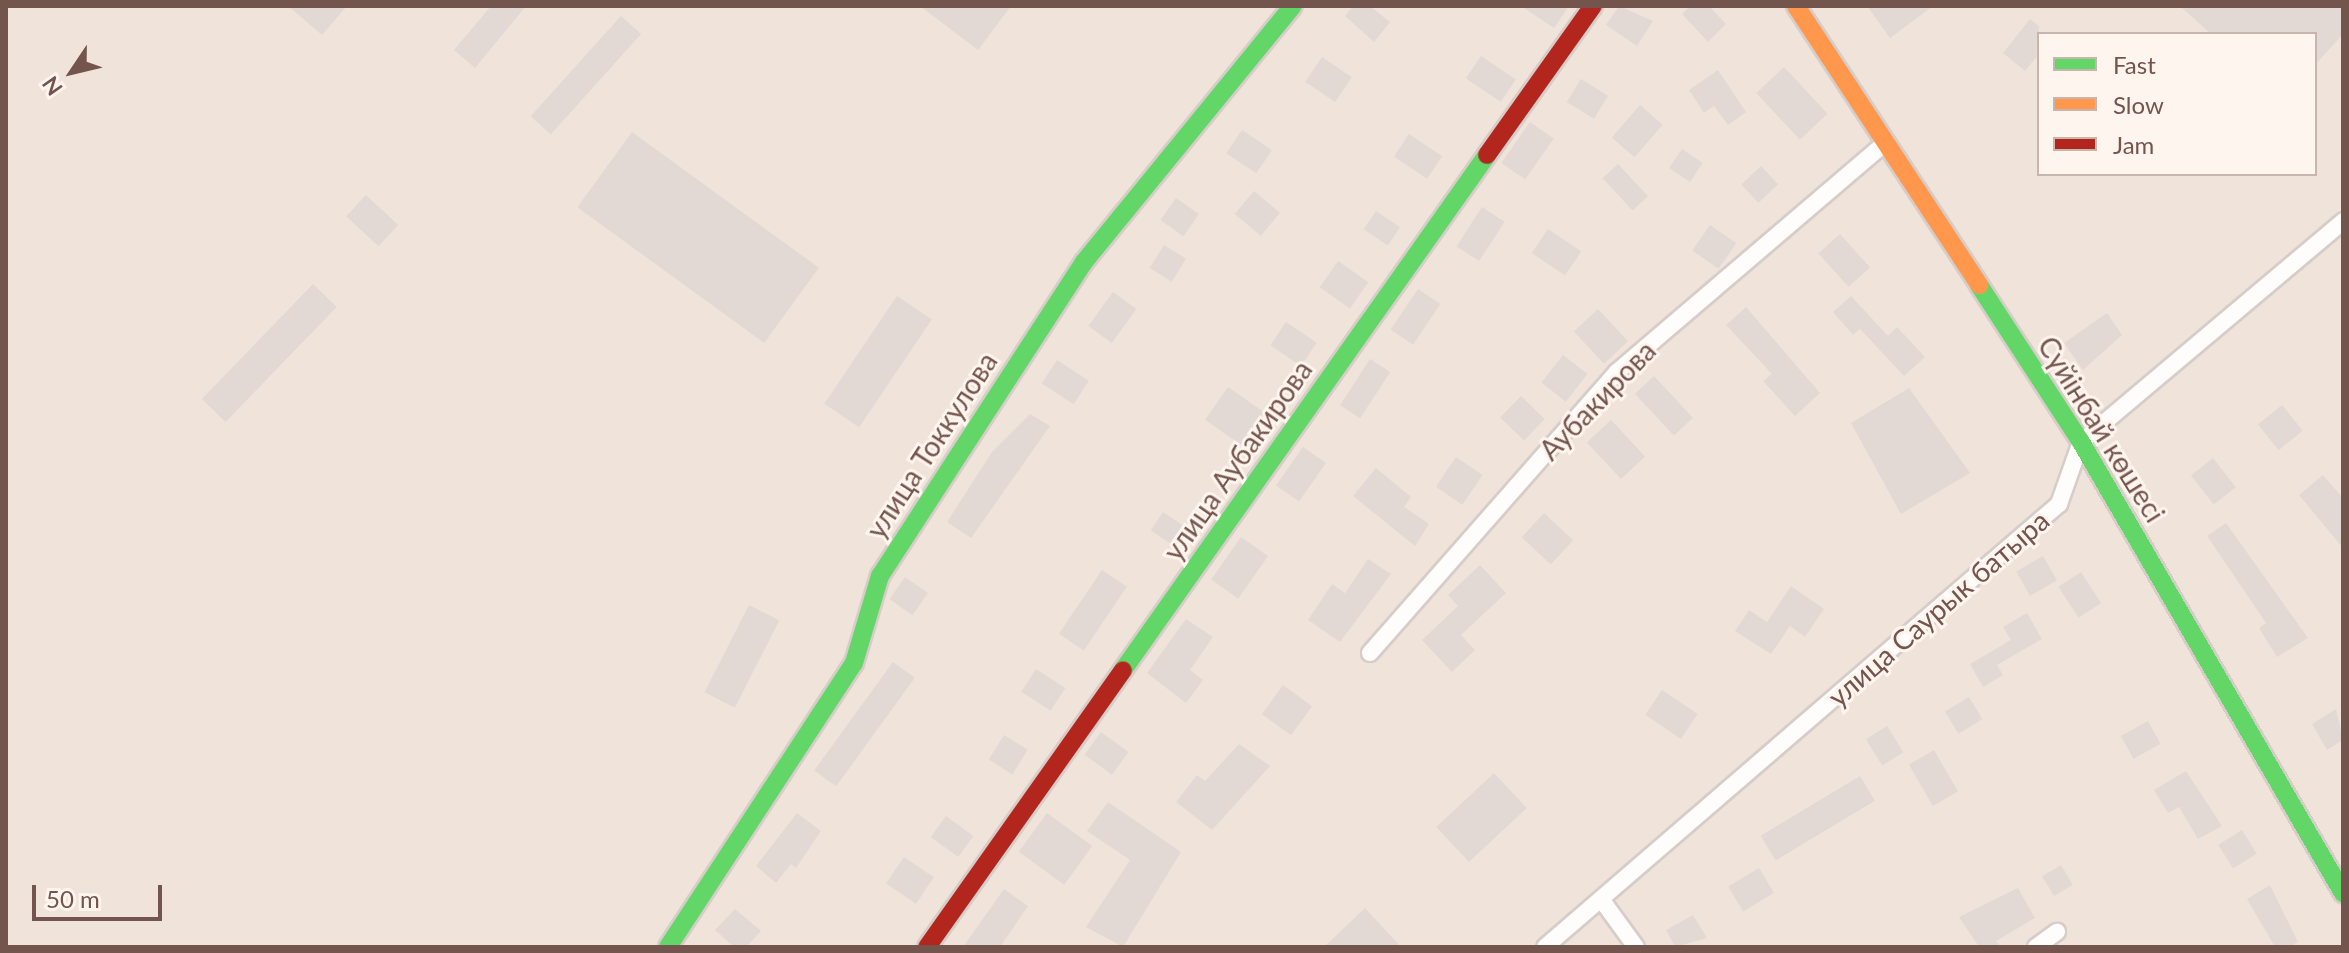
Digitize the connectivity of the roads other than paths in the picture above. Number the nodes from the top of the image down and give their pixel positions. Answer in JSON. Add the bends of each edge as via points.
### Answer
{"nodes":[{"id":1,"x":1293,"y":6,"type":"edge"},
{"id":2,"x":1593,"y":6,"type":"edge"},
{"id":3,"x":1796,"y":6,"type":"edge"},
{"id":4,"x":1886,"y":142,"type":"junction"},
{"id":5,"x":2343,"y":221,"type":"edge"},
{"id":6,"x":2081,"y":442,"type":"junction"},
{"id":7,"x":1370,"y":653,"type":"dead end"},
{"id":8,"x":2343,"y":893,"type":"edge"},
{"id":9,"x":1601,"y":899,"type":"junction"},
{"id":10,"x":2057,"y":932,"type":"dead end"},
{"id":11,"x":668,"y":947,"type":"edge"},
{"id":12,"x":927,"y":947,"type":"edge"},
{"id":13,"x":1545,"y":947,"type":"edge"},
{"id":14,"x":1636,"y":947,"type":"edge"},
{"id":15,"x":2036,"y":947,"type":"edge"}],
"edges":[{"from":1,"to":11,"type":"street","name":"улица Токкулова","via":[[1084,262],[880,576],[854,663]]},
{"from":2,"to":12,"type":"street","name":"улица Аубакирова"},
{"from":3,"to":4,"type":"street","name":"Сүйінбай көшесі"},
{"from":4,"to":6,"type":"street","name":"Сүйінбай көшесі"},
{"from":4,"to":7,"type":"street","name":"Аубакирова","via":[[1617,372]]},
{"from":5,"to":6,"type":"street"},
{"from":6,"to":8,"type":"street","name":"Сүйінбай көшесі"},
{"from":6,"to":9,"type":"street","name":"улица Саурык батыра","via":[[2059,504]]},
{"from":9,"to":13,"type":"street","name":"улица Саурык батыра"},
{"from":9,"to":14,"type":"street"},
{"from":10,"to":15,"type":"street"}]}
